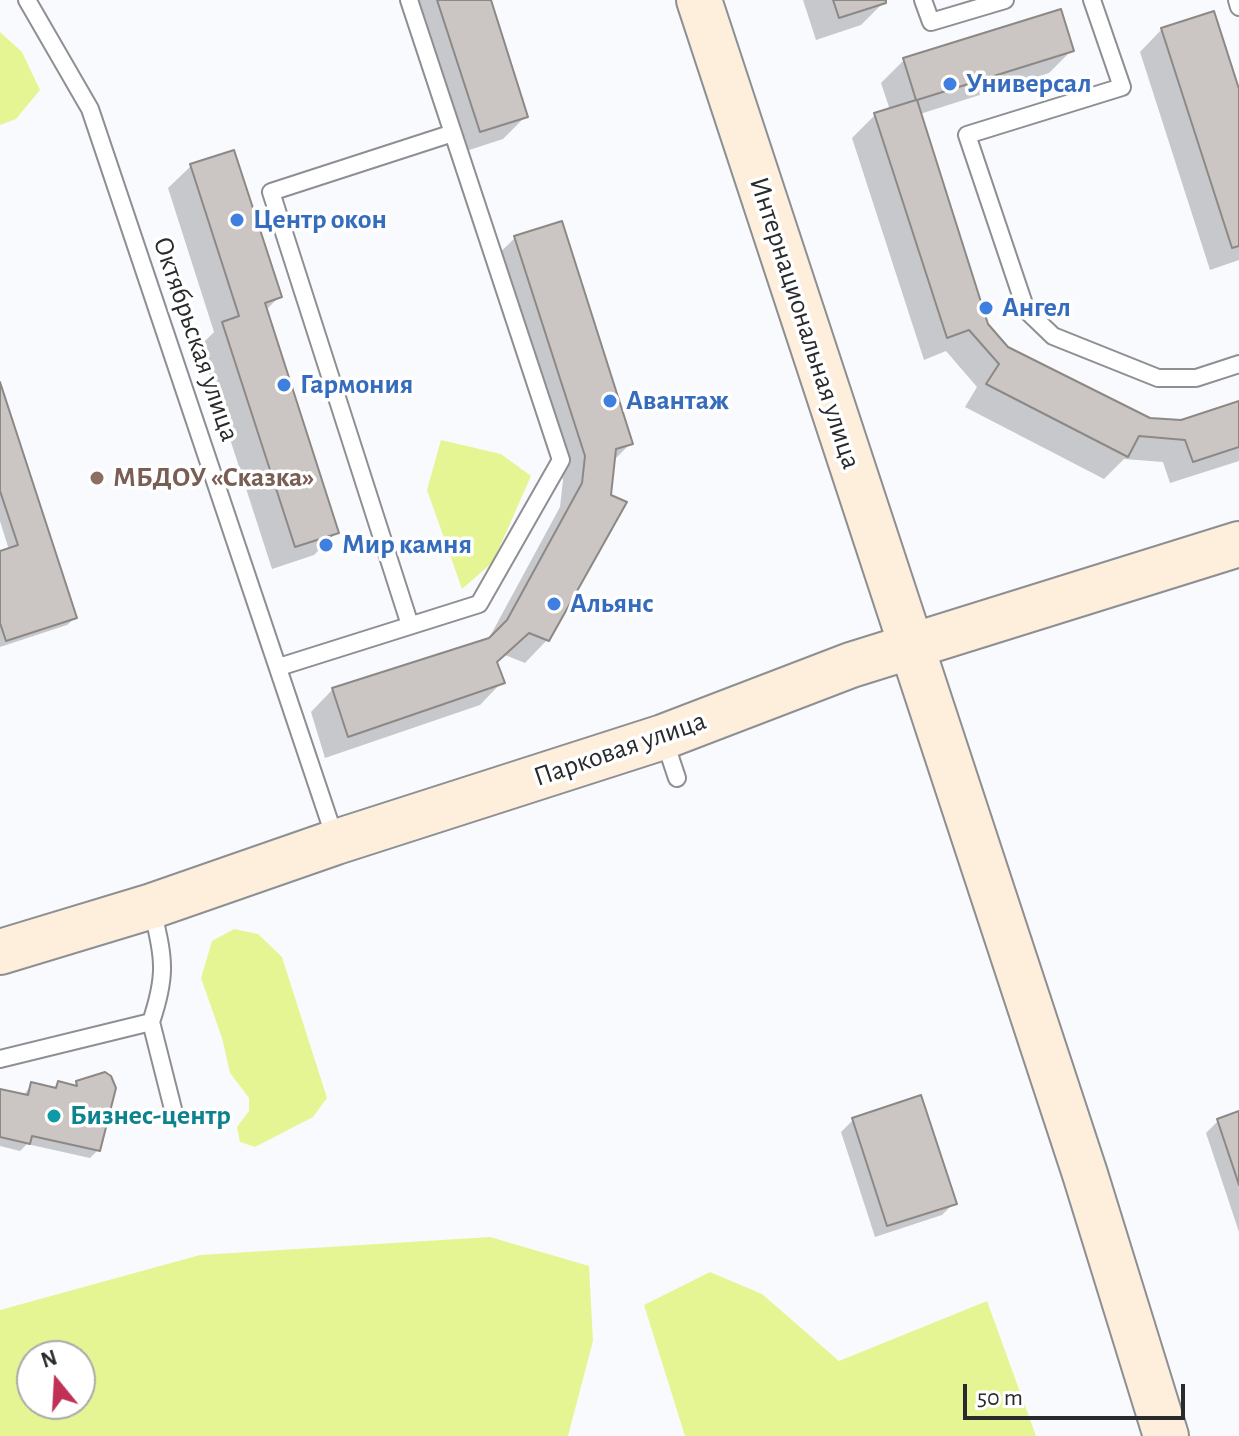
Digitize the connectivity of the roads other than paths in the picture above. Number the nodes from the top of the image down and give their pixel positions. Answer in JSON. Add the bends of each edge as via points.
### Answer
{"nodes":[{"id":1,"x":27,"y":0,"type":"edge"},
{"id":2,"x":409,"y":0,"type":"edge"},
{"id":3,"x":699,"y":0,"type":"edge"},
{"id":4,"x":923,"y":0,"type":"edge"},
{"id":5,"x":1005,"y":0,"type":"edge"},
{"id":6,"x":1092,"y":0,"type":"edge"},
{"id":7,"x":1237,"y":0,"type":"edge"},
{"id":8,"x":1239,"y":7,"type":"edge"},
{"id":9,"x":453,"y":133,"type":"junction"},
{"id":10,"x":1239,"y":364,"type":"edge"},
{"id":11,"x":1239,"y":544,"type":"edge"},
{"id":12,"x":410,"y":625,"type":"junction"},
{"id":13,"x":913,"y":646,"type":"junction"},
{"id":14,"x":279,"y":667,"type":"junction"},
{"id":15,"x":663,"y":737,"type":"junction"},
{"id":16,"x":677,"y":778,"type":"dead end"},
{"id":17,"x":336,"y":842,"type":"junction"},
{"id":18,"x":152,"y":906,"type":"junction"},
{"id":19,"x":0,"y":952,"type":"edge"},
{"id":20,"x":151,"y":1022,"type":"junction"},
{"id":21,"x":0,"y":1059,"type":"edge"},
{"id":22,"x":173,"y":1109,"type":"dead end"},
{"id":23,"x":1166,"y":1436,"type":"edge"}],
"edges":[{"from":1,"to":14,"type":"lane","name":"Октябрьская улица","via":[[90,109]]},
{"from":2,"to":9,"type":"lane"},
{"from":3,"to":13,"type":"street","name":"Интернациональная улица"},
{"from":4,"to":5,"type":"lane","via":[[931,22]]},
{"from":6,"to":10,"type":"lane","via":[[1122,87],[967,135],[1026,310],[1053,336],[1158,378],[1196,378]]},
{"from":7,"to":8,"type":"lane"},
{"from":9,"to":12,"type":"lane","via":[[561,460],[479,604]]},
{"from":9,"to":12,"type":"lane","via":[[271,192]]},
{"from":11,"to":13,"type":"street","name":"Парковая улица"},
{"from":12,"to":14,"type":"lane"},
{"from":13,"to":15,"type":"street","name":"Парковая улица"},
{"from":13,"to":23,"type":"street","name":"Интернациональная улица"},
{"from":14,"to":17,"type":"lane","name":"Октябрьская улица"},
{"from":15,"to":16,"type":"lane"},
{"from":15,"to":17,"type":"street","name":"Парковая улица"},
{"from":17,"to":18,"type":"street","name":"Парковая улица"},
{"from":18,"to":19,"type":"street","name":"Парковая улица"},
{"from":18,"to":20,"type":"lane","via":[[164,962]]},
{"from":20,"to":21,"type":"lane"},
{"from":20,"to":22,"type":"lane"}]}
